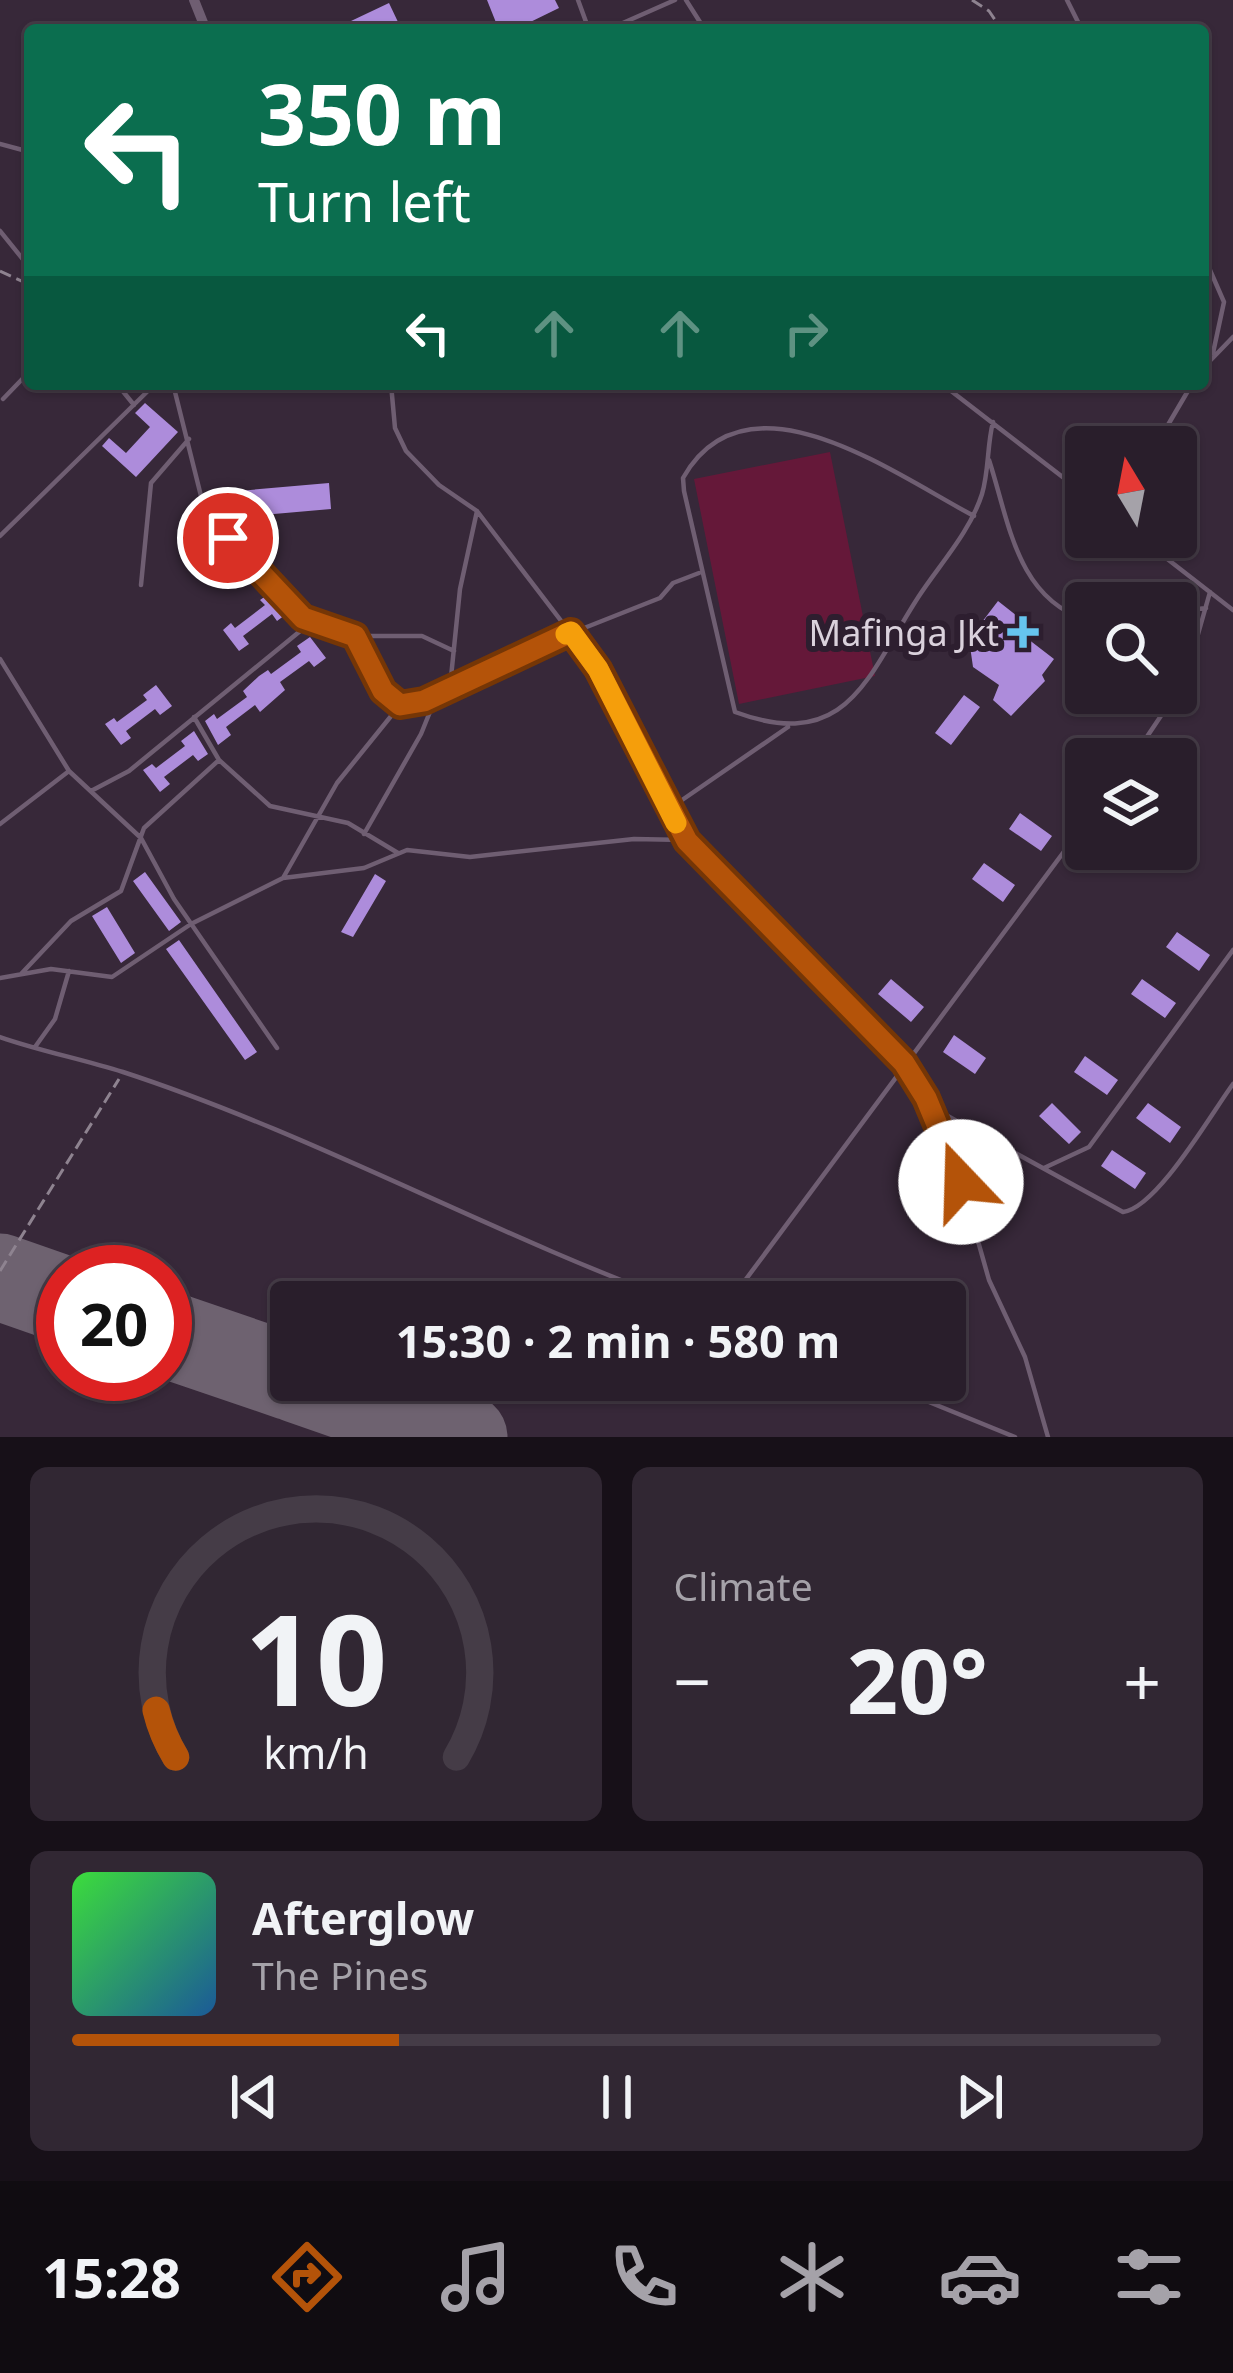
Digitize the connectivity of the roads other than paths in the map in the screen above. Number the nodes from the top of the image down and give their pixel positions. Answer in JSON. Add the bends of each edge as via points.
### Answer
{"nodes":[{"id":1,"x":675,"y":0,"type":"edge"},
{"id":2,"x":621,"y":24,"type":"edge"},
{"id":3,"x":0,"y":231,"type":"edge"},
{"id":4,"x":24,"y":261,"type":"edge"},
{"id":5,"x":1209,"y":268,"type":"edge"},
{"id":6,"x":1233,"y":337,"type":"edge"},
{"id":7,"x":1213,"y":353,"type":"junction"},
{"id":8,"x":1209,"y":359,"type":"edge"},
{"id":9,"x":24,"y":376,"type":"edge"},
{"id":10,"x":122,"y":390,"type":"edge"},
{"id":11,"x":148,"y":390,"type":"edge"},
{"id":12,"x":175,"y":390,"type":"edge"},
{"id":13,"x":392,"y":390,"type":"edge"},
{"id":14,"x":950,"y":390,"type":"edge"},
{"id":15,"x":1188,"y":390,"type":"edge"},
{"id":16,"x":3,"y":399,"type":"edge"},
{"id":17,"x":134,"y":405,"type":"junction"},
{"id":18,"x":993,"y":422,"type":"junction"},
{"id":19,"x":1167,"y":426,"type":"edge"},
{"id":20,"x":189,"y":439,"type":"junction"},
{"id":21,"x":988,"y":454,"type":"junction"},
{"id":22,"x":1065,"y":479,"type":"edge"},
{"id":23,"x":477,"y":511,"type":"junction"},
{"id":24,"x":974,"y":516,"type":"junction"},
{"id":25,"x":0,"y":536,"type":"edge"},
{"id":26,"x":1166,"y":558,"type":"edge"},
{"id":27,"x":699,"y":573,"type":"junction"},
{"id":28,"x":141,"y":585,"type":"dead end"},
{"id":29,"x":1210,"y":592,"type":"junction"},
{"id":30,"x":1065,"y":608,"type":"edge"},
{"id":31,"x":1209,"y":608,"type":"junction"},
{"id":32,"x":1197,"y":609,"type":"edge"},
{"id":33,"x":1233,"y":610,"type":"edge"},
{"id":34,"x":310,"y":623,"type":"junction"},
{"id":35,"x":571,"y":632,"type":"junction"},
{"id":36,"x":355,"y":636,"type":"junction"},
{"id":37,"x":455,"y":652,"type":"junction"},
{"id":38,"x":0,"y":658,"type":"edge"},
{"id":39,"x":450,"y":687,"type":"junction"},
{"id":40,"x":438,"y":692,"type":"junction"},
{"id":41,"x":400,"y":705,"type":"junction"},
{"id":42,"x":194,"y":717,"type":"junction"},
{"id":43,"x":791,"y":725,"type":"junction"},
{"id":44,"x":1146,"y":738,"type":"edge"},
{"id":45,"x":219,"y":760,"type":"junction"},
{"id":46,"x":69,"y":771,"type":"junction"},
{"id":47,"x":89,"y":791,"type":"junction"},
{"id":48,"x":670,"y":808,"type":"junction"},
{"id":49,"x":318,"y":814,"type":"junction"},
{"id":50,"x":0,"y":824,"type":"edge"},
{"id":51,"x":364,"y":834,"type":"junction"},
{"id":52,"x":140,"y":838,"type":"junction"},
{"id":53,"x":687,"y":841,"type":"junction"},
{"id":54,"x":1065,"y":850,"type":"edge"},
{"id":55,"x":398,"y":853,"type":"junction"},
{"id":56,"x":283,"y":878,"type":"junction"},
{"id":57,"x":191,"y":924,"type":"junction"},
{"id":58,"x":1233,"y":950,"type":"edge"},
{"id":59,"x":69,"y":971,"type":"junction"},
{"id":60,"x":19,"y":976,"type":"junction"},
{"id":61,"x":0,"y":978,"type":"edge"},
{"id":62,"x":0,"y":1037,"type":"edge"},
{"id":63,"x":34,"y":1048,"type":"junction"},
{"id":64,"x":277,"y":1048,"type":"dead end"},
{"id":65,"x":904,"y":1063,"type":"junction"},
{"id":66,"x":1233,"y":1084,"type":"edge"},
{"id":67,"x":926,"y":1098,"type":"junction"},
{"id":68,"x":1044,"y":1168,"type":"junction"},
{"id":69,"x":622,"y":1281,"type":"edge"},
{"id":70,"x":744,"y":1281,"type":"edge"},
{"id":71,"x":926,"y":1401,"type":"edge"},
{"id":72,"x":1015,"y":1437,"type":"edge"},
{"id":73,"x":1048,"y":1437,"type":"edge"}],
"edges":[{"from":1,"to":2,"type":"lane"},
{"from":3,"to":4,"type":"lane"},
{"from":5,"to":7,"type":"lane","via":[[1224,302]]},
{"from":6,"to":7,"type":"lane"},
{"from":7,"to":8,"type":"lane"},
{"from":9,"to":16,"type":"lane"},
{"from":10,"to":17,"type":"lane"},
{"from":11,"to":17,"type":"lane"},
{"from":12,"to":20,"type":"lane"},
{"from":13,"to":23,"type":"lane","via":[[406,451]]},
{"from":14,"to":18,"type":"lane"},
{"from":15,"to":19,"type":"lane"},
{"from":17,"to":25,"type":"lane"},
{"from":18,"to":21,"type":"lane"},
{"from":18,"to":22,"type":"lane"},
{"from":20,"to":28,"type":"lane","via":[[151,483]]},
{"from":20,"to":34,"type":"lane","via":[[205,512]]},
{"from":21,"to":24,"type":"lane"},
{"from":21,"to":30,"type":"lane","via":[[1027,573]]},
{"from":23,"to":35,"type":"lane"},
{"from":23,"to":37,"type":"lane"},
{"from":24,"to":27,"type":"lane","via":[[818,438],[748,426],[709,444],[683,478]]},
{"from":24,"to":43,"type":"lane","via":[[866,688],[818,720]]},
{"from":26,"to":29,"type":"lane"},
{"from":27,"to":35,"type":"lane","via":[[661,598]]},
{"from":27,"to":43,"type":"lane","via":[[735,712]]},
{"from":29,"to":31,"type":"lane"},
{"from":29,"to":33,"type":"lane"},
{"from":31,"to":32,"type":"lane"},
{"from":31,"to":44,"type":"lane","via":[[1185,680]]},
{"from":34,"to":36,"type":"lane"},
{"from":34,"to":42,"type":"lane"},
{"from":35,"to":39,"type":"lane"},
{"from":35,"to":48,"type":"lane"},
{"from":36,"to":37,"type":"lane","via":[[426,637]]},
{"from":36,"to":41,"type":"lane","via":[[383,691]]},
{"from":37,"to":39,"type":"lane"},
{"from":38,"to":46,"type":"lane"},
{"from":39,"to":40,"type":"lane"},
{"from":40,"to":41,"type":"lane"},
{"from":40,"to":51,"type":"lane"},
{"from":41,"to":49,"type":"lane"},
{"from":42,"to":45,"type":"lane"},
{"from":42,"to":47,"type":"lane","via":[[129,771]]},
{"from":43,"to":48,"type":"lane"},
{"from":45,"to":49,"type":"lane","via":[[270,806]]},
{"from":45,"to":52,"type":"lane"},
{"from":46,"to":47,"type":"lane"},
{"from":46,"to":50,"type":"lane"},
{"from":47,"to":52,"type":"lane"},
{"from":48,"to":53,"type":"lane"},
{"from":49,"to":51,"type":"lane"},
{"from":49,"to":56,"type":"lane"},
{"from":51,"to":55,"type":"lane"},
{"from":52,"to":57,"type":"lane"},
{"from":52,"to":60,"type":"lane","via":[[121,891],[71,922]]},
{"from":53,"to":55,"type":"lane","via":[[470,857]]},
{"from":53,"to":65,"type":"lane"},
{"from":54,"to":65,"type":"lane"},
{"from":55,"to":56,"type":"lane","via":[[364,868]]},
{"from":56,"to":57,"type":"lane"},
{"from":57,"to":59,"type":"lane","via":[[119,974]]},
{"from":57,"to":64,"type":"lane"},
{"from":58,"to":68,"type":"lane","via":[[1089,1148]]},
{"from":59,"to":60,"type":"lane"},
{"from":59,"to":63,"type":"lane","via":[[56,1019]]},
{"from":60,"to":61,"type":"lane"},
{"from":62,"to":63,"type":"lane"},
{"from":63,"to":69,"type":"lane","via":[[123,1072]]},
{"from":65,"to":67,"type":"lane"},
{"from":65,"to":70,"type":"lane"},
{"from":66,"to":68,"type":"lane","via":[[1132,1211],[1109,1208]]},
{"from":67,"to":68,"type":"lane","via":[[943,1116]]},
{"from":67,"to":73,"type":"lane"},
{"from":71,"to":72,"type":"lane"}]}
